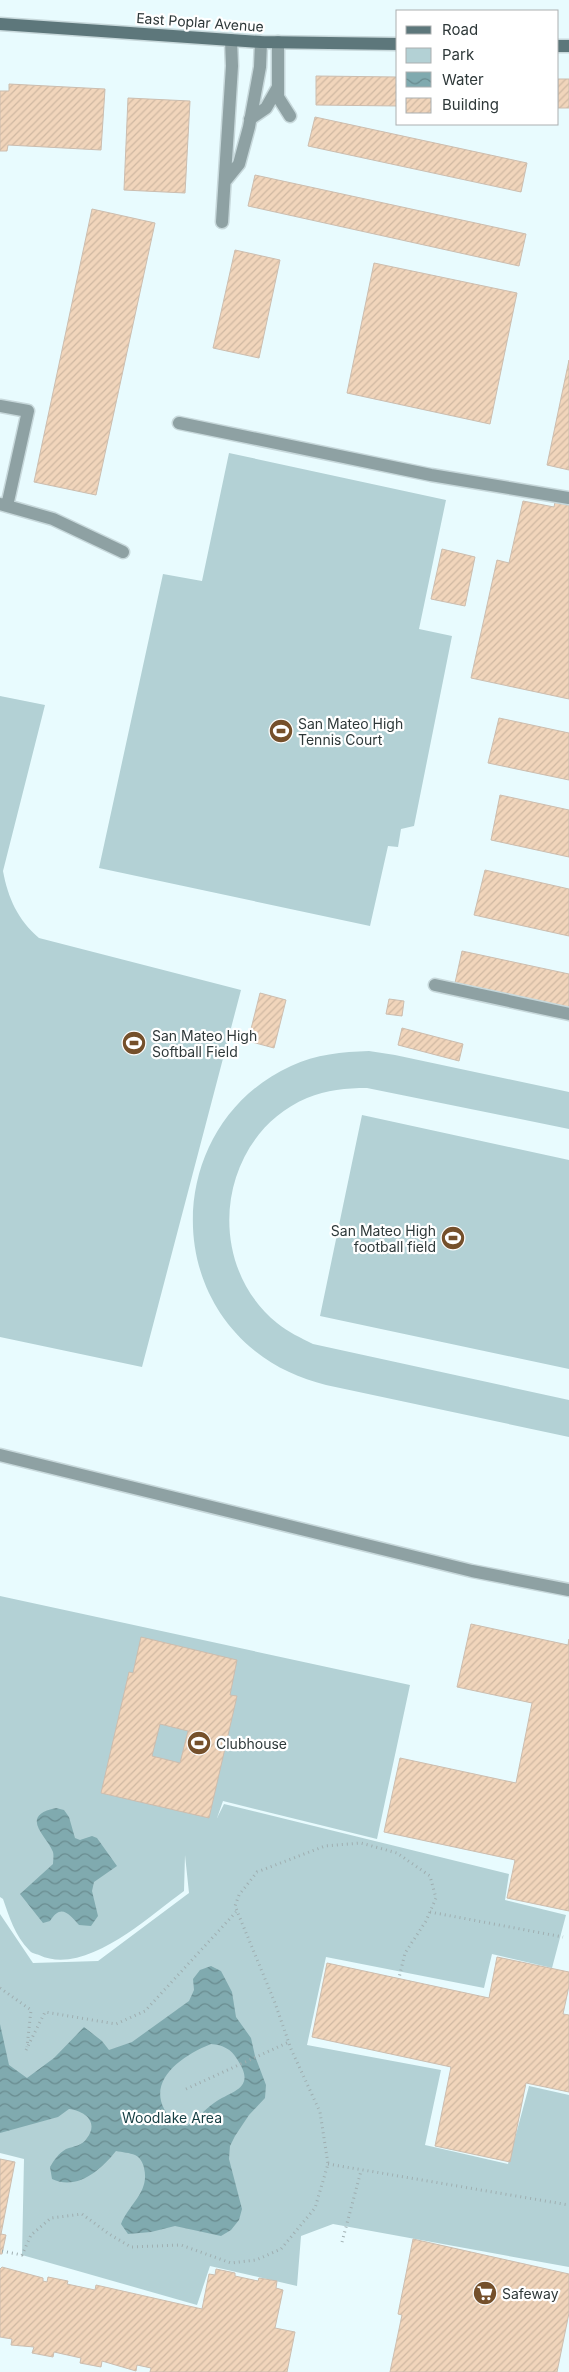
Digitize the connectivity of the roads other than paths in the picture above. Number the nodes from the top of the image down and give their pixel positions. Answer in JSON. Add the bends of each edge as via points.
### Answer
{"nodes":[{"id":1,"x":0,"y":24,"type":"edge"},
{"id":2,"x":231,"y":40,"type":"junction"},
{"id":3,"x":261,"y":42,"type":"junction"},
{"id":4,"x":278,"y":42,"type":"junction"},
{"id":5,"x":396,"y":44,"type":"edge"},
{"id":6,"x":278,"y":87,"type":"junction"},
{"id":7,"x":290,"y":116,"type":"dead end"},
{"id":8,"x":250,"y":119,"type":"junction"},
{"id":9,"x":226,"y":180,"type":"junction"},
{"id":10,"x":222,"y":222,"type":"dead end"},
{"id":11,"x":0,"y":406,"type":"edge"},
{"id":12,"x":179,"y":422,"type":"dead end"},
{"id":13,"x":569,"y":498,"type":"edge"},
{"id":14,"x":3,"y":505,"type":"edge"},
{"id":15,"x":123,"y":552,"type":"dead end"},
{"id":16,"x":435,"y":985,"type":"dead end"},
{"id":17,"x":569,"y":1014,"type":"edge"},
{"id":18,"x":0,"y":1455,"type":"edge"},
{"id":19,"x":569,"y":1590,"type":"edge"}],
"edges":[{"from":1,"to":2,"type":"main road","name":"East Poplar Avenue"},
{"from":2,"to":3,"type":"main road","name":"East Poplar Avenue"},
{"from":2,"to":9,"type":"lane"},
{"from":3,"to":4,"type":"main road","name":"East Poplar Avenue"},
{"from":3,"to":8,"type":"lane","via":[[260,67]]},
{"from":4,"to":5,"type":"main road","name":"East Poplar Avenue"},
{"from":4,"to":6,"type":"lane"},
{"from":6,"to":7,"type":"lane","via":[[278,97]]},
{"from":6,"to":8,"type":"lane","via":[[266,108]]},
{"from":8,"to":9,"type":"lane","via":[[239,164]]},
{"from":9,"to":10,"type":"lane"},
{"from":11,"to":14,"type":"lane","via":[[28,411]]},
{"from":12,"to":13,"type":"lane","via":[[431,475]]},
{"from":14,"to":15,"type":"lane","via":[[53,519]]},
{"from":16,"to":17,"type":"lane"},
{"from":18,"to":19,"type":"lane","via":[[472,1571]]}]}
